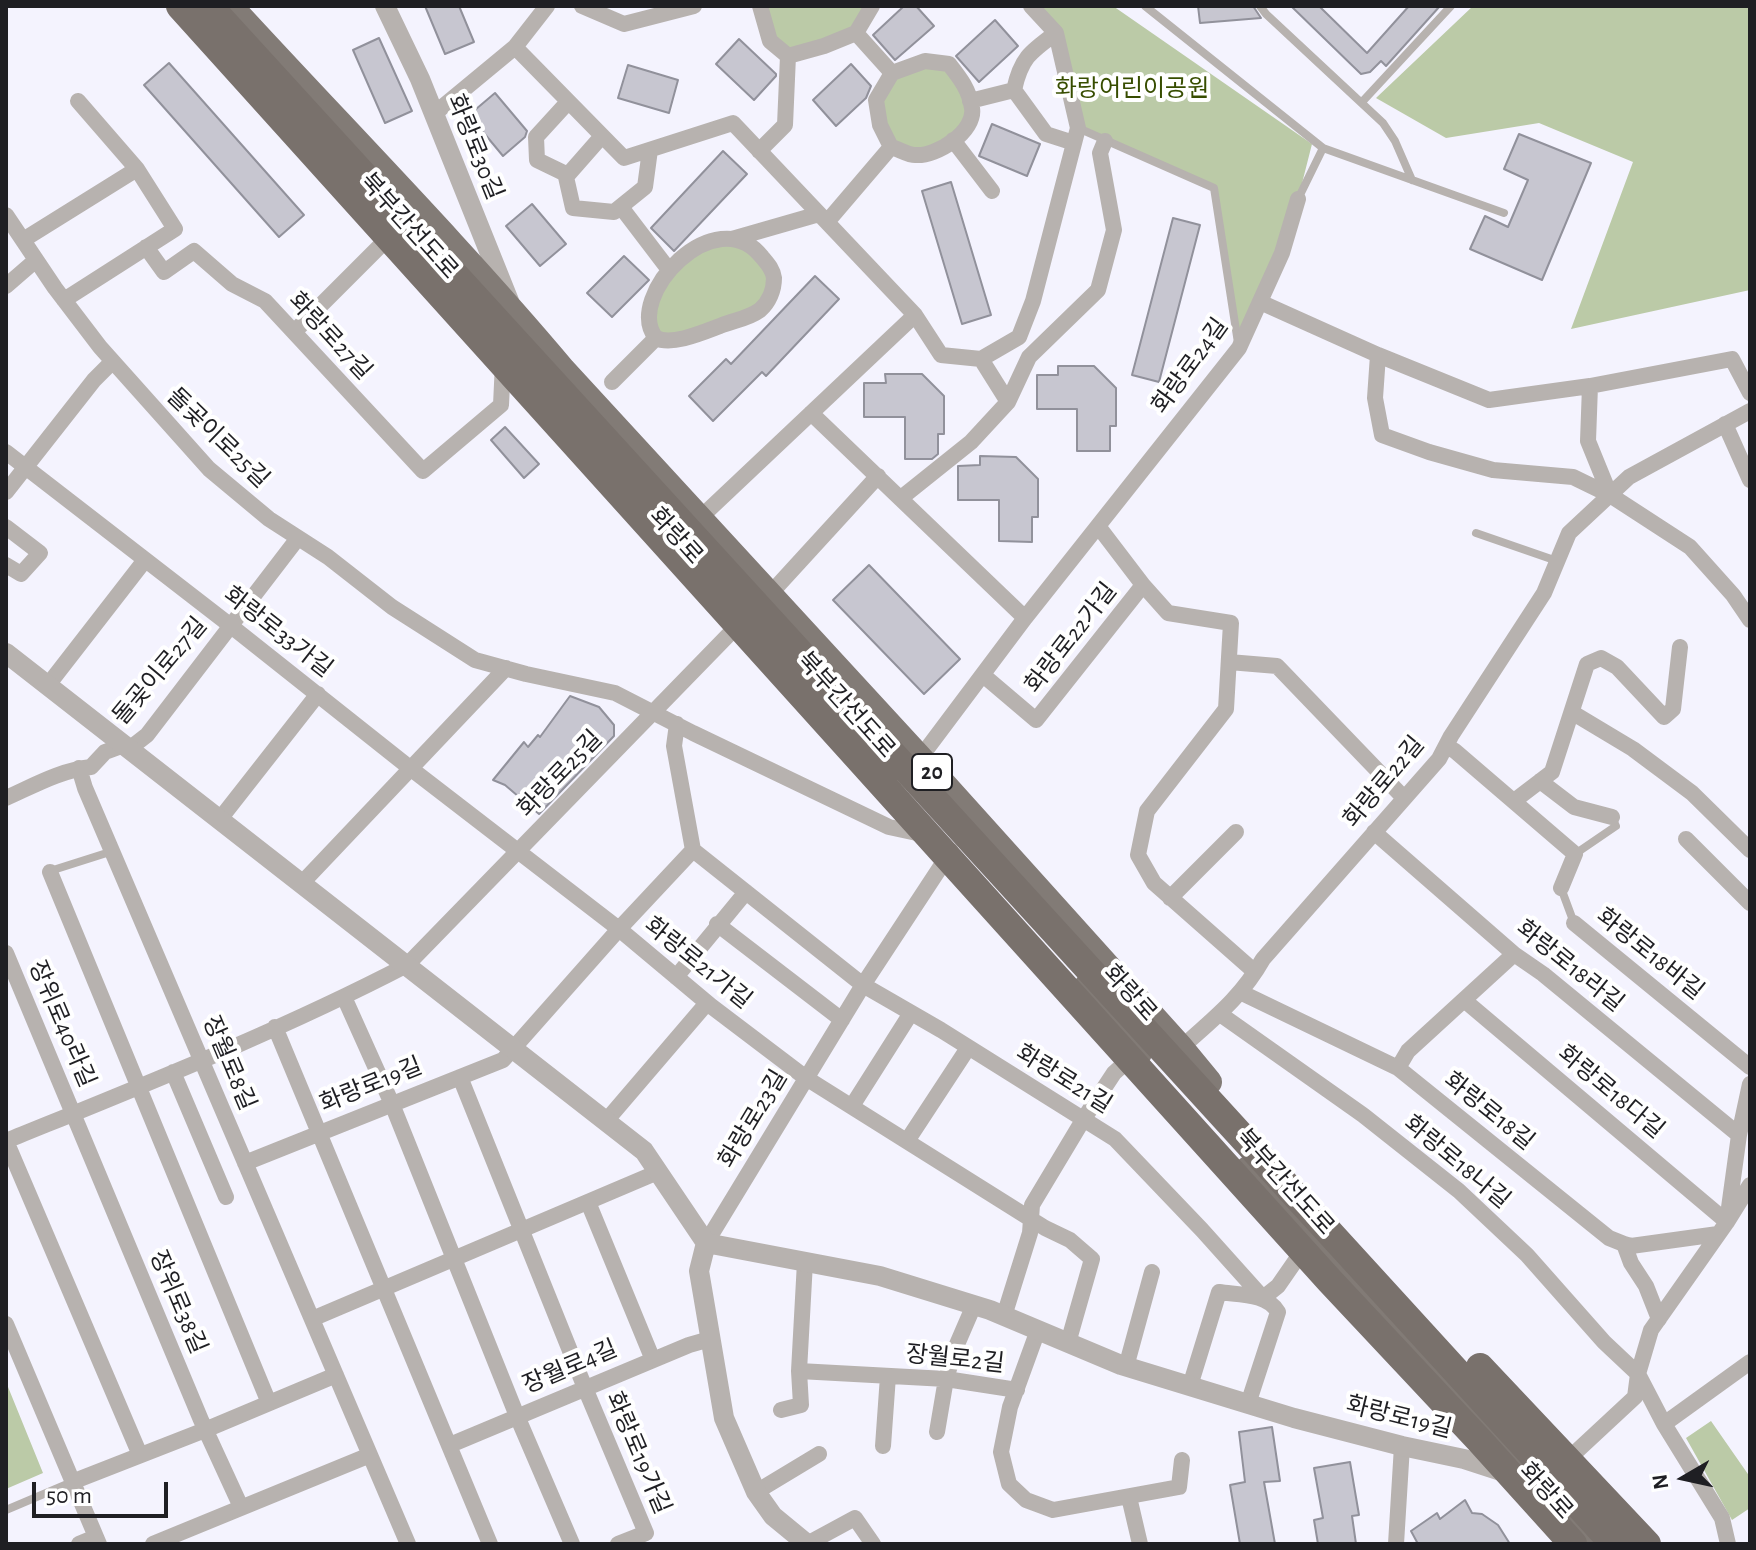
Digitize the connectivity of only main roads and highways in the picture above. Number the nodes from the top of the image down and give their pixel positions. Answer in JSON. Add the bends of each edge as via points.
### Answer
{"nodes":[{"id":1,"x":180,"y":6,"type":"edge"},
{"id":2,"x":192,"y":6,"type":"edge"},
{"id":3,"x":209,"y":6,"type":"edge"},
{"id":4,"x":230,"y":6,"type":"edge"},
{"id":5,"x":1330,"y":1281,"type":"junction"},
{"id":6,"x":1398,"y":1305,"type":"junction"},
{"id":7,"x":1547,"y":1477,"type":"junction"},
{"id":8,"x":1547,"y":1544,"type":"edge"},
{"id":9,"x":1573,"y":1544,"type":"edge"},
{"id":10,"x":1594,"y":1544,"type":"edge"},
{"id":11,"x":1614,"y":1544,"type":"edge"},
{"id":12,"x":1628,"y":1544,"type":"edge"},
{"id":13,"x":1647,"y":1544,"type":"edge"}],
"edges":[{"from":1,"to":5,"type":"highway","name":"북부간선도로","bridge":true},
{"from":2,"to":7,"type":"main road","name":"화랑로","number":"20","via":[[957,842],[1106,1008],[1137,1052]]},
{"from":3,"to":6,"type":"highway","name":"북부간선도로","bridge":true},
{"from":4,"to":7,"type":"main road","name":"화랑로","number":"20","via":[[512,309],[1181,1048]]},
{"from":5,"to":8,"type":"highway","bridge":true,"via":[[1404,1381]]},
{"from":5,"to":9,"type":"highway","name":"북부간선도로","bridge":true},
{"from":6,"to":11,"type":"highway","name":"북부간선도로","bridge":true},
{"from":6,"to":13,"type":"highway","bridge":true,"via":[[1446,1331]]},
{"from":7,"to":10,"type":"main road","name":"화랑로","number":"20"},
{"from":7,"to":12,"type":"main road","name":"화랑로","number":"20"}]}
